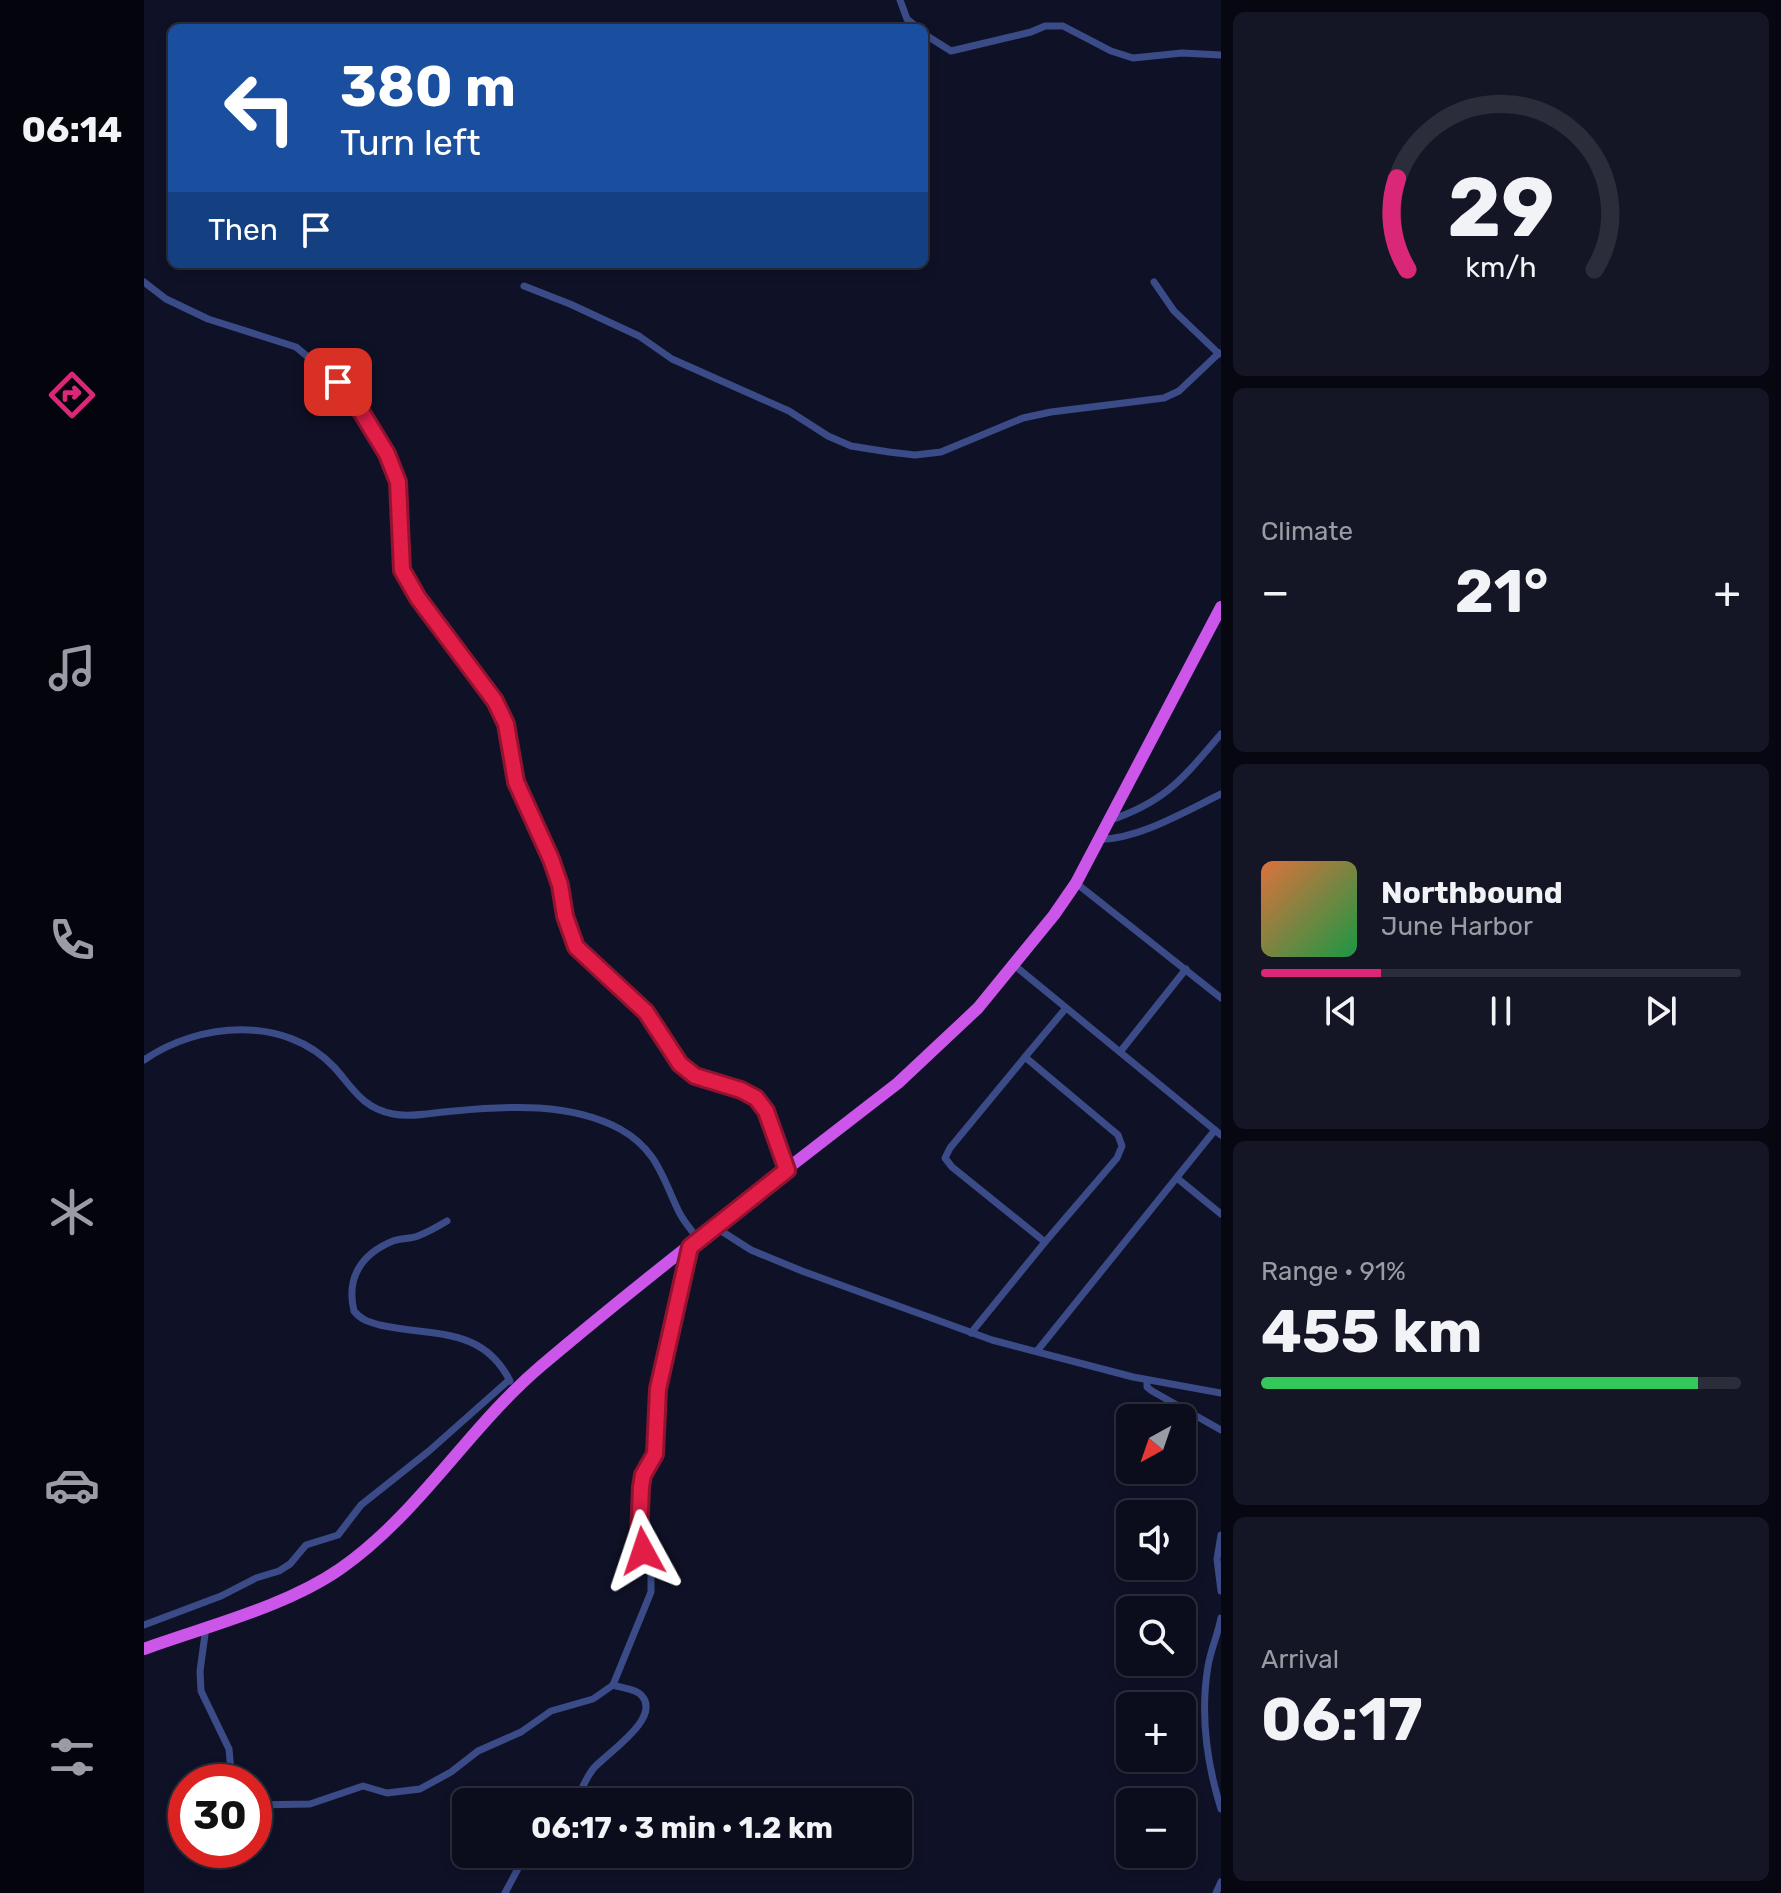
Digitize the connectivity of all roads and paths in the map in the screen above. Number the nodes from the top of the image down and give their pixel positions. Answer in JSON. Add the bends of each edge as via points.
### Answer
{"nodes":[{"id":1,"x":900,"y":0,"type":"edge"},
{"id":2,"x":913,"y":24,"type":"edge"},
{"id":3,"x":928,"y":37,"type":"edge"},
{"id":4,"x":1221,"y":55,"type":"edge"},
{"id":5,"x":144,"y":282,"type":"edge"},
{"id":6,"x":1154,"y":282,"type":"dead end"},
{"id":7,"x":524,"y":286,"type":"dead end"},
{"id":8,"x":1220,"y":354,"type":"edge"},
{"id":9,"x":1221,"y":607,"type":"edge"},
{"id":10,"x":1221,"y":734,"type":"edge"},
{"id":11,"x":1221,"y":794,"type":"edge"},
{"id":12,"x":1108,"y":822,"type":"junction"},
{"id":13,"x":1099,"y":839,"type":"junction"},
{"id":14,"x":1076,"y":883,"type":"junction"},
{"id":15,"x":1014,"y":965,"type":"junction"},
{"id":16,"x":1186,"y":969,"type":"junction"},
{"id":17,"x":1221,"y":998,"type":"edge"},
{"id":18,"x":1066,"y":1008,"type":"junction"},
{"id":19,"x":1120,"y":1052,"type":"junction"},
{"id":20,"x":1025,"y":1057,"type":"junction"},
{"id":21,"x":144,"y":1060,"type":"edge"},
{"id":22,"x":1218,"y":1132,"type":"edge"},
{"id":23,"x":787,"y":1170,"type":"junction"},
{"id":24,"x":1177,"y":1178,"type":"junction"},
{"id":25,"x":1221,"y":1214,"type":"edge"},
{"id":26,"x":447,"y":1221,"type":"dead end"},
{"id":27,"x":715,"y":1227,"type":"junction"},
{"id":28,"x":1045,"y":1242,"type":"junction"},
{"id":29,"x":694,"y":1244,"type":"junction"},
{"id":30,"x":971,"y":1333,"type":"junction"},
{"id":31,"x":1037,"y":1351,"type":"junction"},
{"id":32,"x":1147,"y":1380,"type":"junction"},
{"id":33,"x":512,"y":1386,"type":"junction"},
{"id":34,"x":1221,"y":1393,"type":"edge"},
{"id":35,"x":1221,"y":1430,"type":"edge"},
{"id":36,"x":1221,"y":1535,"type":"edge"},
{"id":37,"x":1221,"y":1591,"type":"edge"},
{"id":38,"x":1221,"y":1618,"type":"edge"},
{"id":39,"x":144,"y":1625,"type":"edge"},
{"id":40,"x":206,"y":1626,"type":"junction"},
{"id":41,"x":144,"y":1649,"type":"edge"},
{"id":42,"x":613,"y":1685,"type":"junction"},
{"id":43,"x":230,"y":1764,"type":"edge"},
{"id":44,"x":582,"y":1788,"type":"edge"},
{"id":45,"x":272,"y":1805,"type":"edge"},
{"id":46,"x":1221,"y":1809,"type":"edge"},
{"id":47,"x":518,"y":1868,"type":"edge"},
{"id":48,"x":1221,"y":1882,"type":"edge"},
{"id":49,"x":505,"y":1893,"type":"edge"},
{"id":50,"x":1216,"y":1893,"type":"edge"}],
"edges":[{"from":1,"to":2,"type":"street"},
{"from":3,"to":4,"type":"street","via":[[951,51],[1063,26],[1133,58]]},
{"from":5,"to":23,"type":"street","via":[[208,319],[296,347],[338,382],[362,413],[398,482],[402,570],[506,724],[516,782],[551,859],[576,947],[646,1012],[680,1064],[695,1076],[756,1098],[766,1111]]},
{"from":6,"to":8,"type":"street","via":[[1174,311]]},
{"from":7,"to":8,"type":"street","via":[[639,336],[672,359],[789,411],[851,446],[915,455],[941,452],[1023,418],[1164,398]]},
{"from":9,"to":12,"type":"highway"},
{"from":10,"to":12,"type":"street","via":[[1172,788],[1137,812]]},
{"from":11,"to":13,"type":"street","via":[[1137,832]]},
{"from":12,"to":13,"type":"highway"},
{"from":13,"to":14,"type":"highway"},
{"from":14,"to":15,"type":"highway"},
{"from":14,"to":16,"type":"street"},
{"from":15,"to":18,"type":"street"},
{"from":15,"to":23,"type":"highway","via":[[928,1056]]},
{"from":16,"to":17,"type":"street"},
{"from":16,"to":19,"type":"street"},
{"from":18,"to":19,"type":"street"},
{"from":18,"to":20,"type":"street"},
{"from":19,"to":22,"type":"street"},
{"from":20,"to":28,"type":"street","via":[[1118,1135],[1122,1146]]},
{"from":20,"to":28,"type":"street","via":[[945,1158]]},
{"from":21,"to":29,"type":"street","via":[[158,1050],[221,1030],[255,1030],[284,1035],[314,1049],[356,1096],[397,1115],[550,1108],[594,1118],[645,1147],[661,1168]]},
{"from":22,"to":24,"type":"street"},
{"from":23,"to":27,"type":"highway"},
{"from":24,"to":25,"type":"street"},
{"from":24,"to":31,"type":"street"},
{"from":26,"to":33,"type":"street","via":[[416,1237],[391,1242],[365,1259],[353,1277],[354,1311],[383,1325],[468,1340],[498,1362]]},
{"from":27,"to":29,"type":"highway"},
{"from":27,"to":30,"type":"street","via":[[751,1250]]},
{"from":28,"to":30,"type":"street"},
{"from":29,"to":33,"type":"highway"},
{"from":29,"to":42,"type":"street","via":[[658,1389],[655,1454],[641,1487],[639,1536],[651,1592]]},
{"from":30,"to":31,"type":"street"},
{"from":31,"to":32,"type":"street"},
{"from":32,"to":34,"type":"street"},
{"from":32,"to":35,"type":"street","via":[[1152,1391]]},
{"from":33,"to":39,"type":"street","via":[[361,1505],[338,1535],[306,1545],[279,1571]]},
{"from":33,"to":40,"type":"highway","via":[[398,1519],[359,1555],[311,1586]]},
{"from":36,"to":37,"type":"street"},
{"from":38,"to":46,"type":"street","via":[[1207,1670],[1205,1711]]},
{"from":40,"to":41,"type":"highway"},
{"from":40,"to":43,"type":"street","via":[[201,1691],[229,1749]]},
{"from":42,"to":44,"type":"street","via":[[639,1693],[646,1705],[620,1747],[592,1770]]},
{"from":42,"to":45,"type":"street","via":[[593,1699],[551,1711],[420,1789],[379,1792],[363,1786],[310,1804]]},
{"from":47,"to":49,"type":"street"},
{"from":48,"to":50,"type":"street"}]}
